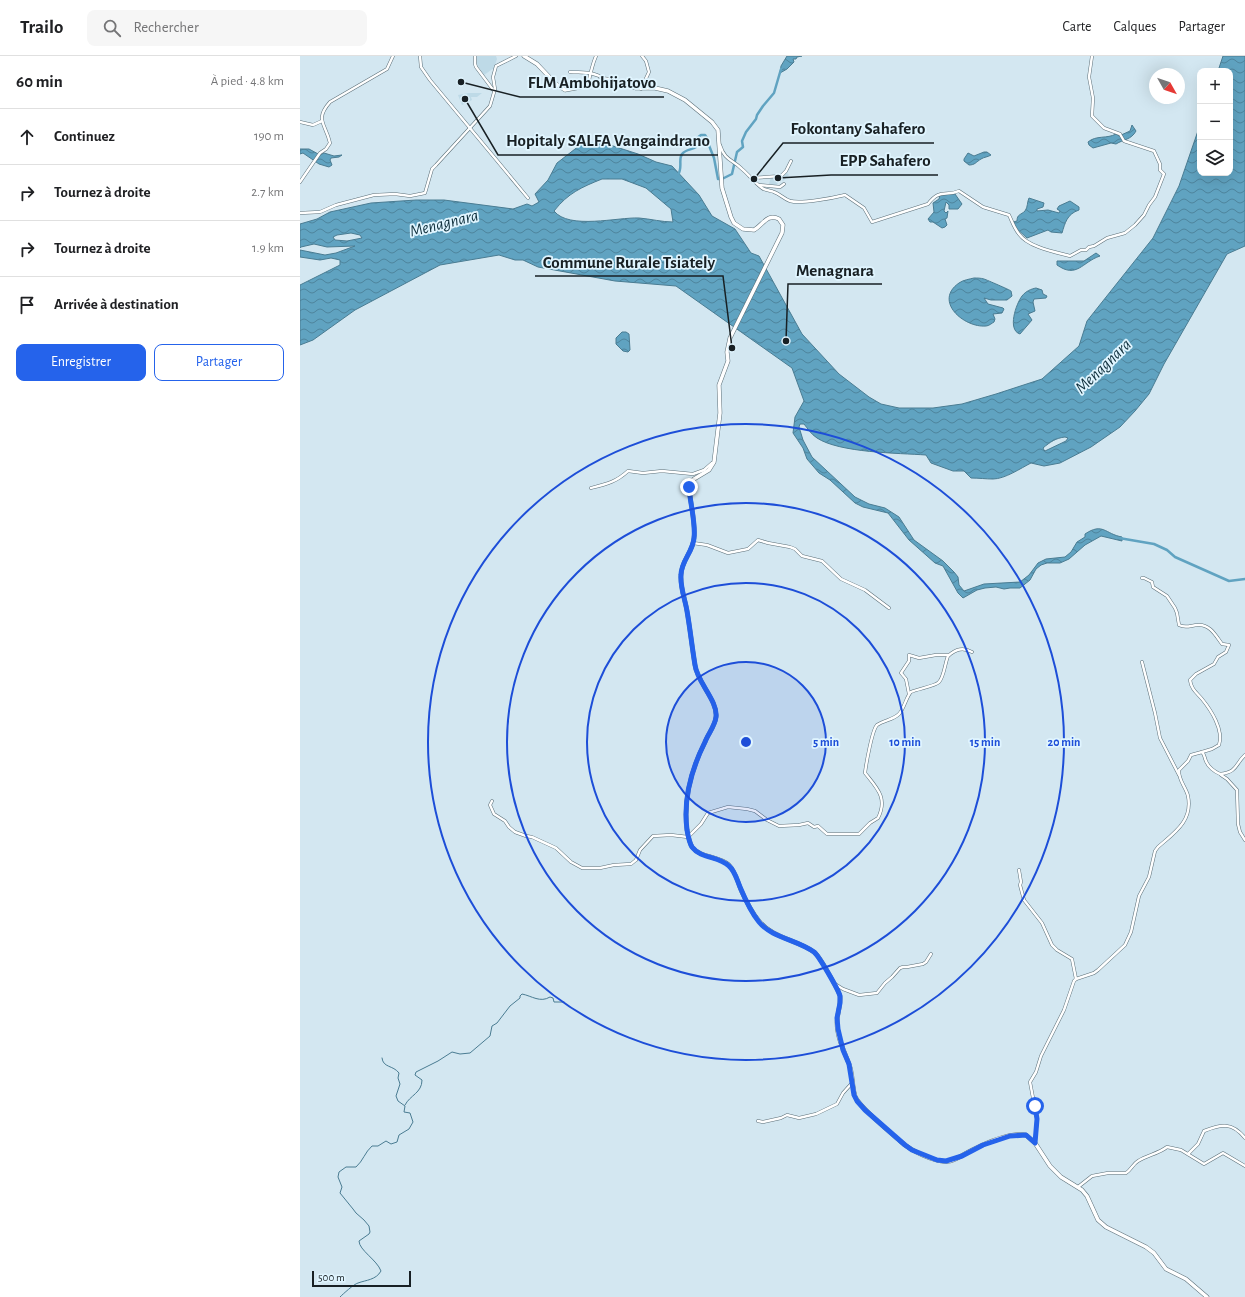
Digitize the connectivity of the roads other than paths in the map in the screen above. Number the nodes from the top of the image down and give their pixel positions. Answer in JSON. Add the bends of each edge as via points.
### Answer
{"nodes":[{"id":1,"x":393,"y":56,"type":"edge"},
{"id":2,"x":420,"y":56,"type":"edge"},
{"id":3,"x":475,"y":56,"type":"edge"},
{"id":4,"x":516,"y":56,"type":"edge"},
{"id":5,"x":524,"y":56,"type":"edge"},
{"id":6,"x":596,"y":56,"type":"edge"},
{"id":7,"x":642,"y":56,"type":"edge"},
{"id":8,"x":1092,"y":56,"type":"edge"},
{"id":9,"x":570,"y":72,"type":"dead end"},
{"id":10,"x":592,"y":73,"type":"junction"},
{"id":11,"x":609,"y":79,"type":"junction"},
{"id":12,"x":588,"y":85,"type":"junction"},
{"id":13,"x":640,"y":89,"type":"junction"},
{"id":14,"x":494,"y":91,"type":"junction"},
{"id":15,"x":322,"y":121,"type":"junction"},
{"id":16,"x":300,"y":122,"type":"edge"},
{"id":17,"x":470,"y":128,"type":"junction"},
{"id":18,"x":720,"y":142,"type":"junction"},
{"id":19,"x":791,"y":161,"type":"dead end"},
{"id":20,"x":752,"y":178,"type":"junction"},
{"id":21,"x":300,"y":182,"type":"edge"},
{"id":22,"x":784,"y":184,"type":"dead end"},
{"id":23,"x":758,"y":185,"type":"junction"},
{"id":24,"x":528,"y":198,"type":"dead end"},
{"id":25,"x":300,"y":213,"type":"edge"},
{"id":26,"x":714,"y":462,"type":"junction"},
{"id":27,"x":591,"y":488,"type":"dead end"},
{"id":28,"x":693,"y":542,"type":"junction"},
{"id":29,"x":1142,"y":578,"type":"dead end"},
{"id":30,"x":889,"y":608,"type":"dead end"},
{"id":31,"x":972,"y":652,"type":"dead end"},
{"id":32,"x":950,"y":655,"type":"junction"},
{"id":33,"x":1142,"y":662,"type":"dead end"},
{"id":34,"x":909,"y":694,"type":"junction"},
{"id":35,"x":1202,"y":752,"type":"junction"},
{"id":36,"x":1245,"y":755,"type":"edge"},
{"id":37,"x":1220,"y":774,"type":"junction"},
{"id":38,"x":1179,"y":776,"type":"junction"},
{"id":39,"x":492,"y":802,"type":"dead end"},
{"id":40,"x":688,"y":838,"type":"junction"},
{"id":41,"x":1245,"y":840,"type":"edge"},
{"id":42,"x":1019,"y":870,"type":"dead end"},
{"id":43,"x":931,"y":954,"type":"dead end"},
{"id":44,"x":1076,"y":979,"type":"junction"},
{"id":45,"x":833,"y":982,"type":"junction"},
{"id":46,"x":852,"y":1083,"type":"junction"},
{"id":47,"x":758,"y":1121,"type":"dead end"},
{"id":48,"x":1245,"y":1138,"type":"edge"},
{"id":49,"x":1035,"y":1143,"type":"junction"},
{"id":50,"x":1188,"y":1154,"type":"junction"},
{"id":51,"x":1245,"y":1166,"type":"edge"},
{"id":52,"x":1078,"y":1187,"type":"junction"},
{"id":53,"x":1207,"y":1297,"type":"edge"}],
"edges":[{"from":1,"to":15,"type":"street","via":[[387,69],[330,102],[322,112]]},
{"from":2,"to":17,"type":"street","via":[[421,67],[430,80]]},
{"from":3,"to":14,"type":"street","via":[[475,64]]},
{"from":4,"to":14,"type":"street","via":[[496,66],[493,77],[496,87]]},
{"from":5,"to":12,"type":"main road","via":[[537,64],[563,89]]},
{"from":6,"to":10,"type":"street"},
{"from":7,"to":13,"type":"street","via":[[649,72]]},
{"from":8,"to":23,"type":"street","via":[[1089,77],[1093,98],[1092,116],[1104,128],[1120,134],[1124,140],[1154,151],[1160,170],[1164,174],[1155,197],[1135,225],[1086,250],[1070,256],[1038,248],[1021,237],[1008,214],[983,207],[959,191],[941,193],[928,204],[872,222],[864,208],[846,196],[793,202]]},
{"from":9,"to":10,"type":"street"},
{"from":10,"to":11,"type":"street"},
{"from":10,"to":12,"type":"street"},
{"from":11,"to":12,"type":"main road"},
{"from":11,"to":13,"type":"main road"},
{"from":13,"to":18,"type":"main road","via":[[655,88],[679,96],[712,122],[718,130]]},
{"from":14,"to":17,"type":"street","via":[[489,108]]},
{"from":15,"to":16,"type":"street","via":[[313,125]]},
{"from":15,"to":21,"type":"street","via":[[330,143]]},
{"from":17,"to":24,"type":"street"},
{"from":17,"to":25,"type":"street","via":[[432,169],[426,192],[410,196],[374,195],[320,212]]},
{"from":18,"to":20,"type":"street","via":[[724,156]]},
{"from":18,"to":26,"type":"main road","via":[[721,182],[734,223],[743,229],[754,230],[766,219],[776,217],[783,224],[782,233],[728,344],[728,361],[719,386],[720,413]]},
{"from":19,"to":20,"type":"street","via":[[781,176]]},
{"from":20,"to":23,"type":"street"},
{"from":22,"to":23,"type":"street","via":[[780,187]]},
{"from":26,"to":27,"type":"street","via":[[693,474],[662,470],[643,473],[628,471],[619,479]]},
{"from":26,"to":28,"type":"main road","via":[[709,470],[694,479],[689,487]]},
{"from":28,"to":30,"type":"street","via":[[728,553],[748,549],[758,540],[790,546],[802,556],[822,561],[841,579],[865,590]]},
{"from":28,"to":40,"type":"main road","via":[[684,560],[681,584],[695,666],[714,706],[716,716],[691,778],[686,807]]},
{"from":29,"to":35,"type":"street","via":[[1152,582],[1153,586],[1167,596],[1177,613],[1179,625],[1209,628],[1222,644],[1229,645],[1214,664],[1190,680],[1192,688],[1209,708],[1221,733],[1219,745]]},
{"from":31,"to":32,"type":"street","via":[[960,649]]},
{"from":32,"to":34,"type":"street","via":[[938,684]]},
{"from":32,"to":34,"type":"street","via":[[919,658],[909,655],[909,661],[900,673],[906,679]]},
{"from":33,"to":38,"type":"street","via":[[1160,738]]},
{"from":34,"to":40,"type":"street","via":[[899,714],[883,722],[875,730],[865,773],[880,792],[882,805],[878,818],[870,822],[859,834],[827,834],[818,826],[814,827],[806,822],[778,826],[755,811],[728,807],[708,813]]},
{"from":35,"to":37,"type":"street","via":[[1207,764]]},
{"from":35,"to":38,"type":"street","via":[[1191,755],[1179,770]]},
{"from":36,"to":37,"type":"street","via":[[1233,770]]},
{"from":37,"to":41,"type":"street","via":[[1237,790],[1238,824]]},
{"from":38,"to":44,"type":"street","via":[[1188,796],[1185,822],[1155,851],[1149,877],[1139,896],[1131,932],[1125,945],[1094,973]]},
{"from":39,"to":40,"type":"street","via":[[490,805],[494,814],[515,832],[556,848],[582,868],[631,864],[653,836],[671,835]]},
{"from":40,"to":45,"type":"main road","via":[[697,851],[719,858],[730,866],[748,905],[760,922],[768,929],[814,952]]},
{"from":42,"to":44,"type":"street","via":[[1024,900],[1042,922],[1052,945],[1072,959]]},
{"from":43,"to":45,"type":"street","via":[[923,964],[900,968],[877,993],[856,994]]},
{"from":44,"to":49,"type":"street","via":[[1030,1082],[1037,1119]]},
{"from":45,"to":46,"type":"main road","via":[[840,996],[837,1024]]},
{"from":46,"to":47,"type":"street","via":[[836,1104],[816,1114],[799,1118],[787,1115]]},
{"from":46,"to":49,"type":"main road","via":[[857,1101],[865,1110],[912,1150],[937,1160],[950,1161],[983,1145],[1017,1134],[1026,1135]]},
{"from":48,"to":50,"type":"street","via":[[1239,1130],[1230,1126],[1212,1128],[1204,1131],[1198,1144]]},
{"from":49,"to":52,"type":"main road","via":[[1050,1166]]},
{"from":50,"to":51,"type":"street","via":[[1204,1164],[1223,1153]]},
{"from":50,"to":52,"type":"street","via":[[1167,1146],[1160,1152],[1136,1162],[1126,1173],[1092,1176]]},
{"from":52,"to":53,"type":"main road","via":[[1087,1196],[1098,1220],[1106,1227],[1146,1247],[1166,1269],[1186,1279]]}]}
